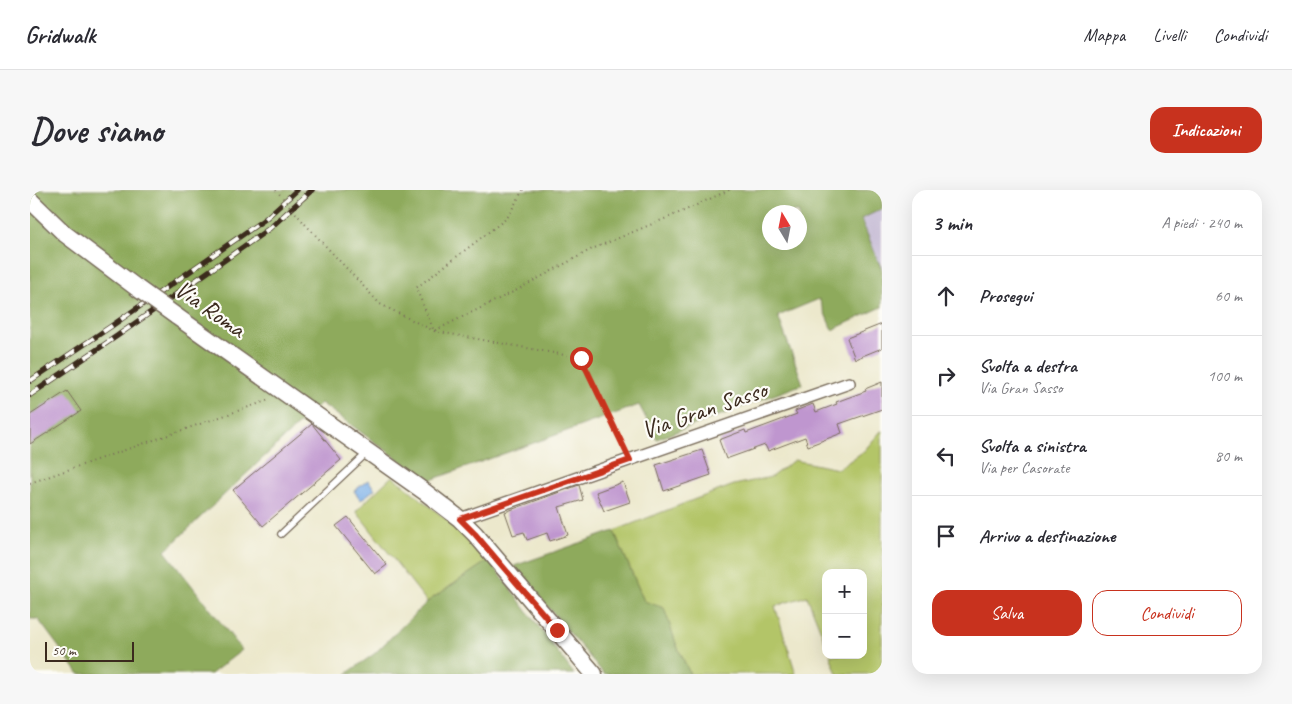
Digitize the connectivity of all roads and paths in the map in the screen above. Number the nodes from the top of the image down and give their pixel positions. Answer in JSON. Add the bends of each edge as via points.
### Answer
{"nodes":[{"id":1,"x":276,"y":190,"type":"edge"},
{"id":2,"x":523,"y":190,"type":"edge"},
{"id":3,"x":729,"y":190,"type":"edge"},
{"id":4,"x":30,"y":200,"type":"edge"},
{"id":5,"x":434,"y":331,"type":"junction"},
{"id":6,"x":849,"y":383,"type":"dead end"},
{"id":7,"x":287,"y":394,"type":"junction"},
{"id":8,"x":368,"y":452,"type":"junction"},
{"id":9,"x":630,"y":460,"type":"junction"},
{"id":10,"x":30,"y":483,"type":"edge"},
{"id":11,"x":460,"y":519,"type":"junction"},
{"id":12,"x":281,"y":534,"type":"dead end"},
{"id":13,"x":594,"y":674,"type":"edge"}],
"edges":[{"from":1,"to":5,"type":"path","bridge":true,"via":[[380,304]]},
{"from":2,"to":5,"type":"path","via":[[507,218],[416,288]]},
{"from":3,"to":5,"type":"path","via":[[592,249]]},
{"from":4,"to":7,"type":"street","name":"Via Roma","bridge":true,"via":[[65,234]]},
{"from":5,"to":9,"type":"path","via":[[581,358]]},
{"from":6,"to":9,"type":"street","name":"Via Gran Sasso"},
{"from":7,"to":8,"type":"street","name":"Via Roma"},
{"from":7,"to":10,"type":"path"},
{"from":8,"to":11,"type":"street","name":"Via Roma"},
{"from":8,"to":12,"type":"lane"},
{"from":9,"to":11,"type":"street","name":"Via Gran Sasso"},
{"from":11,"to":13,"type":"street","name":"Via Roma"}]}
